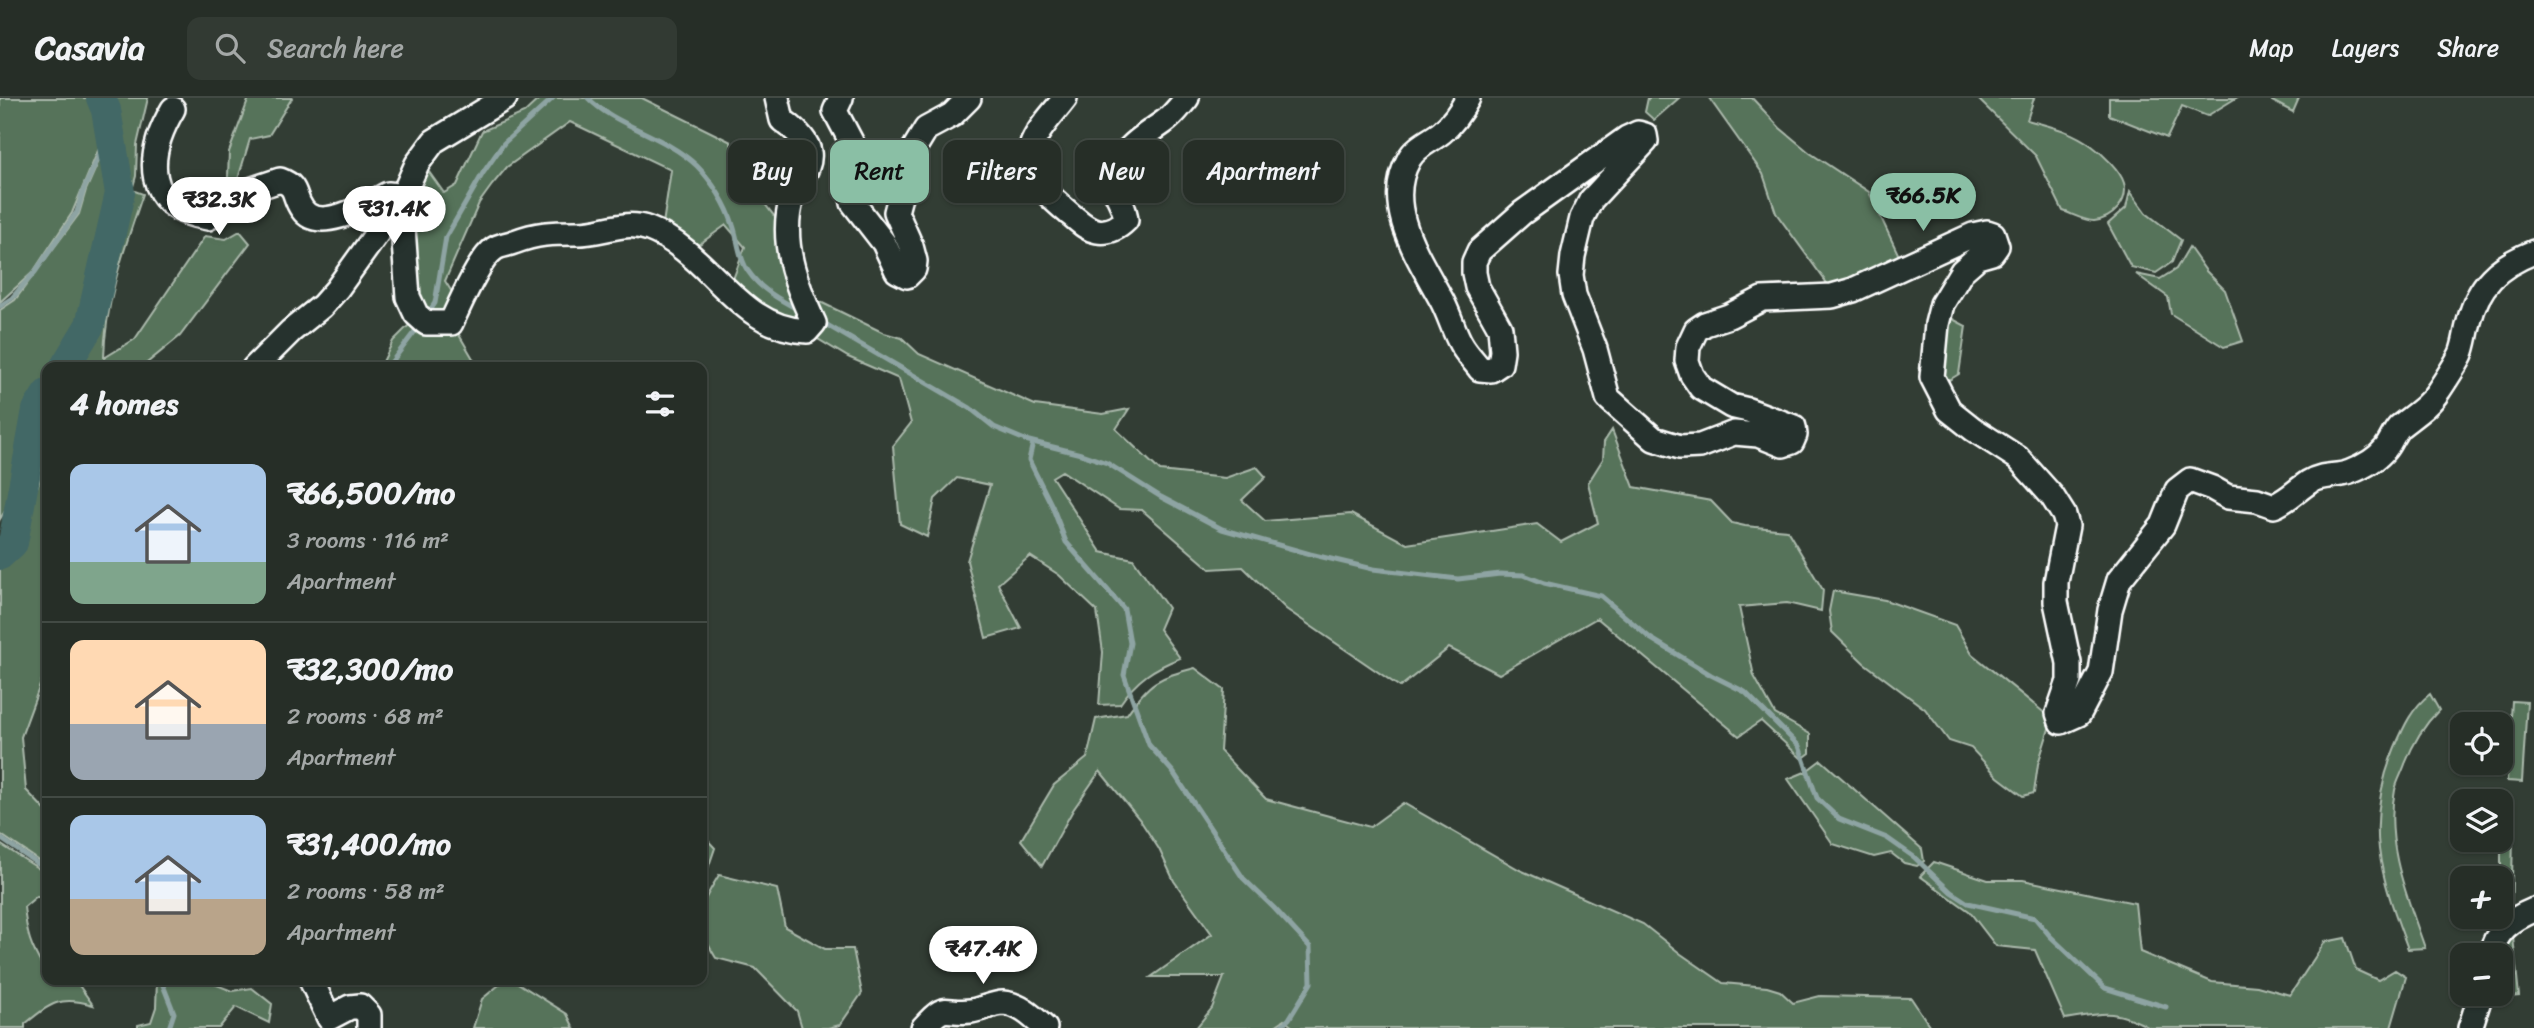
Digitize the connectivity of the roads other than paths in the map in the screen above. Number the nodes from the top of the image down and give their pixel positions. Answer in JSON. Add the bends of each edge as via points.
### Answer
{"nodes":[{"id":1,"x":505,"y":98,"type":"edge"},
{"id":2,"x":777,"y":98,"type":"edge"},
{"id":3,"x":841,"y":98,"type":"edge"},
{"id":4,"x":969,"y":98,"type":"edge"},
{"id":5,"x":1065,"y":98,"type":"edge"},
{"id":6,"x":1187,"y":98,"type":"edge"},
{"id":7,"x":1468,"y":98,"type":"edge"},
{"id":8,"x":173,"y":109,"type":"dead end"},
{"id":9,"x":401,"y":200,"type":"junction"},
{"id":10,"x":2534,"y":252,"type":"edge"},
{"id":11,"x":260,"y":362,"type":"edge"},
{"id":12,"x":2534,"y":910,"type":"edge"},
{"id":13,"x":2494,"y":943,"type":"edge"},
{"id":14,"x":314,"y":985,"type":"edge"},
{"id":15,"x":2477,"y":1006,"type":"edge"},
{"id":16,"x":369,"y":1028,"type":"edge"},
{"id":17,"x":923,"y":1028,"type":"edge"},
{"id":18,"x":1045,"y":1028,"type":"edge"},
{"id":19,"x":2470,"y":1028,"type":"edge"}],
"edges":[{"from":1,"to":9,"type":"street","via":[[434,141]]},
{"from":2,"to":9,"type":"street","via":[[782,120],[794,128],[809,150],[792,198],[788,240],[797,287],[814,323],[807,331],[763,320],[670,240],[649,229],[626,225],[580,234],[551,232],[495,248],[485,258],[451,323],[426,323],[408,297]]},
{"from":3,"to":4,"type":"street","via":[[835,111],[857,162],[850,188],[853,203],[884,243],[897,271],[907,276],[915,261],[897,212],[912,152],[926,129],[952,115]]},
{"from":5,"to":6,"type":"street","via":[[1031,148],[1031,167],[1047,195],[1087,228],[1100,232],[1118,228],[1126,220],[1114,180],[1126,151],[1166,121]]},
{"from":7,"to":10,"type":"street","via":[[1455,120],[1413,151],[1399,192],[1414,252],[1461,344],[1480,369],[1491,370],[1500,364],[1500,328],[1474,273],[1479,251],[1521,213],[1627,138],[1645,135],[1646,141],[1591,200],[1577,237],[1571,275],[1608,398],[1654,439],[1681,447],[1700,446],[1734,433],[1758,435],[1783,445],[1795,435],[1794,428],[1783,422],[1731,406],[1701,388],[1687,361],[1696,330],[1762,299],[1832,296],[1853,290],[1973,235],[1993,234],[1997,246],[1992,253],[1978,257],[1962,271],[1942,304],[1932,377],[1949,410],[2018,458],[2064,515],[2067,526],[2056,602],[2069,663],[2058,713],[2061,722],[2080,714],[2087,703],[2101,673],[2119,580],[2162,526],[2177,490],[2190,480],[2228,497],[2274,506],[2309,482],[2351,471],[2377,457],[2400,426],[2439,391],[2461,354],[2480,289],[2516,259]]},
{"from":8,"to":9,"type":"street","via":[[156,142],[155,170],[166,200],[188,215],[208,218],[247,191],[280,180],[290,184],[301,209],[313,219],[336,217],[388,194]]},
{"from":9,"to":11,"type":"street","via":[[330,297]]},
{"from":12,"to":13,"type":"street","via":[[2502,929]]},
{"from":14,"to":16,"type":"street","via":[[329,1018],[360,1006],[369,1015]]},
{"from":15,"to":19,"type":"street"},
{"from":17,"to":18,"type":"street","via":[[939,1011],[982,1010],[1002,1003],[1026,1011]]}]}
